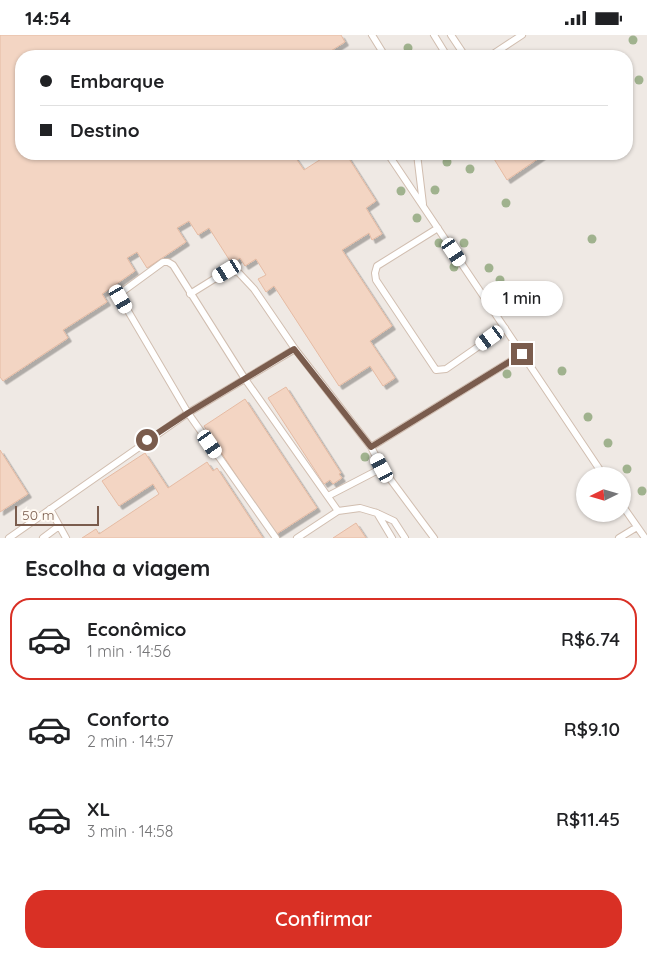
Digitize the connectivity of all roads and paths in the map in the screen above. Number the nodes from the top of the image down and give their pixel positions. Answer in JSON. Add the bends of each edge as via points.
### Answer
{"nodes":[{"id":1,"x":372,"y":35,"type":"edge"},
{"id":2,"x":434,"y":35,"type":"edge"},
{"id":3,"x":451,"y":35,"type":"edge"},
{"id":4,"x":522,"y":35,"type":"edge"},
{"id":5,"x":381,"y":50,"type":"edge"},
{"id":6,"x":443,"y":50,"type":"edge"},
{"id":7,"x":461,"y":50,"type":"edge"},
{"id":8,"x":499,"y":50,"type":"edge"},
{"id":9,"x":392,"y":160,"type":"edge"},
{"id":10,"x":419,"y":160,"type":"edge"},
{"id":11,"x":423,"y":205,"type":"junction"},
{"id":12,"x":438,"y":227,"type":"junction"},
{"id":13,"x":190,"y":294,"type":"junction"},
{"id":14,"x":505,"y":328,"type":"junction"},
{"id":15,"x":294,"y":349,"type":"junction"},
{"id":16,"x":522,"y":354,"type":"junction"},
{"id":17,"x":245,"y":379,"type":"junction"},
{"id":18,"x":188,"y":413,"type":"junction"},
{"id":19,"x":371,"y":447,"type":"junction"},
{"id":20,"x":598,"y":467,"type":"edge"},
{"id":21,"x":382,"y":468,"type":"junction"},
{"id":22,"x":328,"y":496,"type":"junction"},
{"id":23,"x":50,"y":509,"type":"junction"},
{"id":24,"x":338,"y":511,"type":"junction"},
{"id":25,"x":377,"y":513,"type":"junction"},
{"id":26,"x":631,"y":518,"type":"edge"},
{"id":27,"x":59,"y":526,"type":"junction"},
{"id":28,"x":637,"y":527,"type":"junction"},
{"id":29,"x":9,"y":538,"type":"edge"},
{"id":30,"x":43,"y":538,"type":"edge"},
{"id":31,"x":66,"y":538,"type":"edge"},
{"id":32,"x":276,"y":538,"type":"edge"},
{"id":33,"x":297,"y":538,"type":"edge"},
{"id":34,"x":392,"y":538,"type":"edge"},
{"id":35,"x":405,"y":538,"type":"edge"},
{"id":36,"x":434,"y":538,"type":"edge"},
{"id":37,"x":619,"y":538,"type":"edge"},
{"id":38,"x":645,"y":538,"type":"edge"}],
"edges":[{"from":1,"to":5,"type":"lane"},
{"from":2,"to":6,"type":"lane"},
{"from":3,"to":7,"type":"lane"},
{"from":4,"to":8,"type":"lane"},
{"from":9,"to":11,"type":"lane"},
{"from":10,"to":11,"type":"lane"},
{"from":11,"to":12,"type":"lane"},
{"from":12,"to":14,"type":"lane"},
{"from":12,"to":14,"type":"lane","via":[[377,266],[376,280],[436,370],[446,369]]},
{"from":13,"to":15,"type":"lane","via":[[227,271],[239,273],[254,289]]},
{"from":13,"to":17,"type":"lane"},
{"from":13,"to":18,"type":"lane","via":[[173,265],[163,262],[121,295]]},
{"from":14,"to":16,"type":"lane"},
{"from":15,"to":17,"type":"lane"},
{"from":15,"to":19,"type":"lane"},
{"from":16,"to":19,"type":"lane"},
{"from":16,"to":20,"type":"lane"},
{"from":17,"to":18,"type":"lane"},
{"from":17,"to":22,"type":"lane"},
{"from":18,"to":23,"type":"lane"},
{"from":18,"to":32,"type":"lane"},
{"from":19,"to":21,"type":"lane"},
{"from":21,"to":22,"type":"lane"},
{"from":21,"to":36,"type":"lane"},
{"from":22,"to":24,"type":"lane"},
{"from":23,"to":27,"type":"lane"},
{"from":23,"to":29,"type":"lane"},
{"from":24,"to":25,"type":"lane","via":[[360,508]]},
{"from":24,"to":33,"type":"lane"},
{"from":25,"to":34,"type":"lane"},
{"from":25,"to":35,"type":"lane","via":[[394,521]]},
{"from":26,"to":28,"type":"lane"},
{"from":27,"to":30,"type":"lane"},
{"from":27,"to":31,"type":"lane"},
{"from":28,"to":37,"type":"lane"},
{"from":28,"to":38,"type":"lane"}]}
